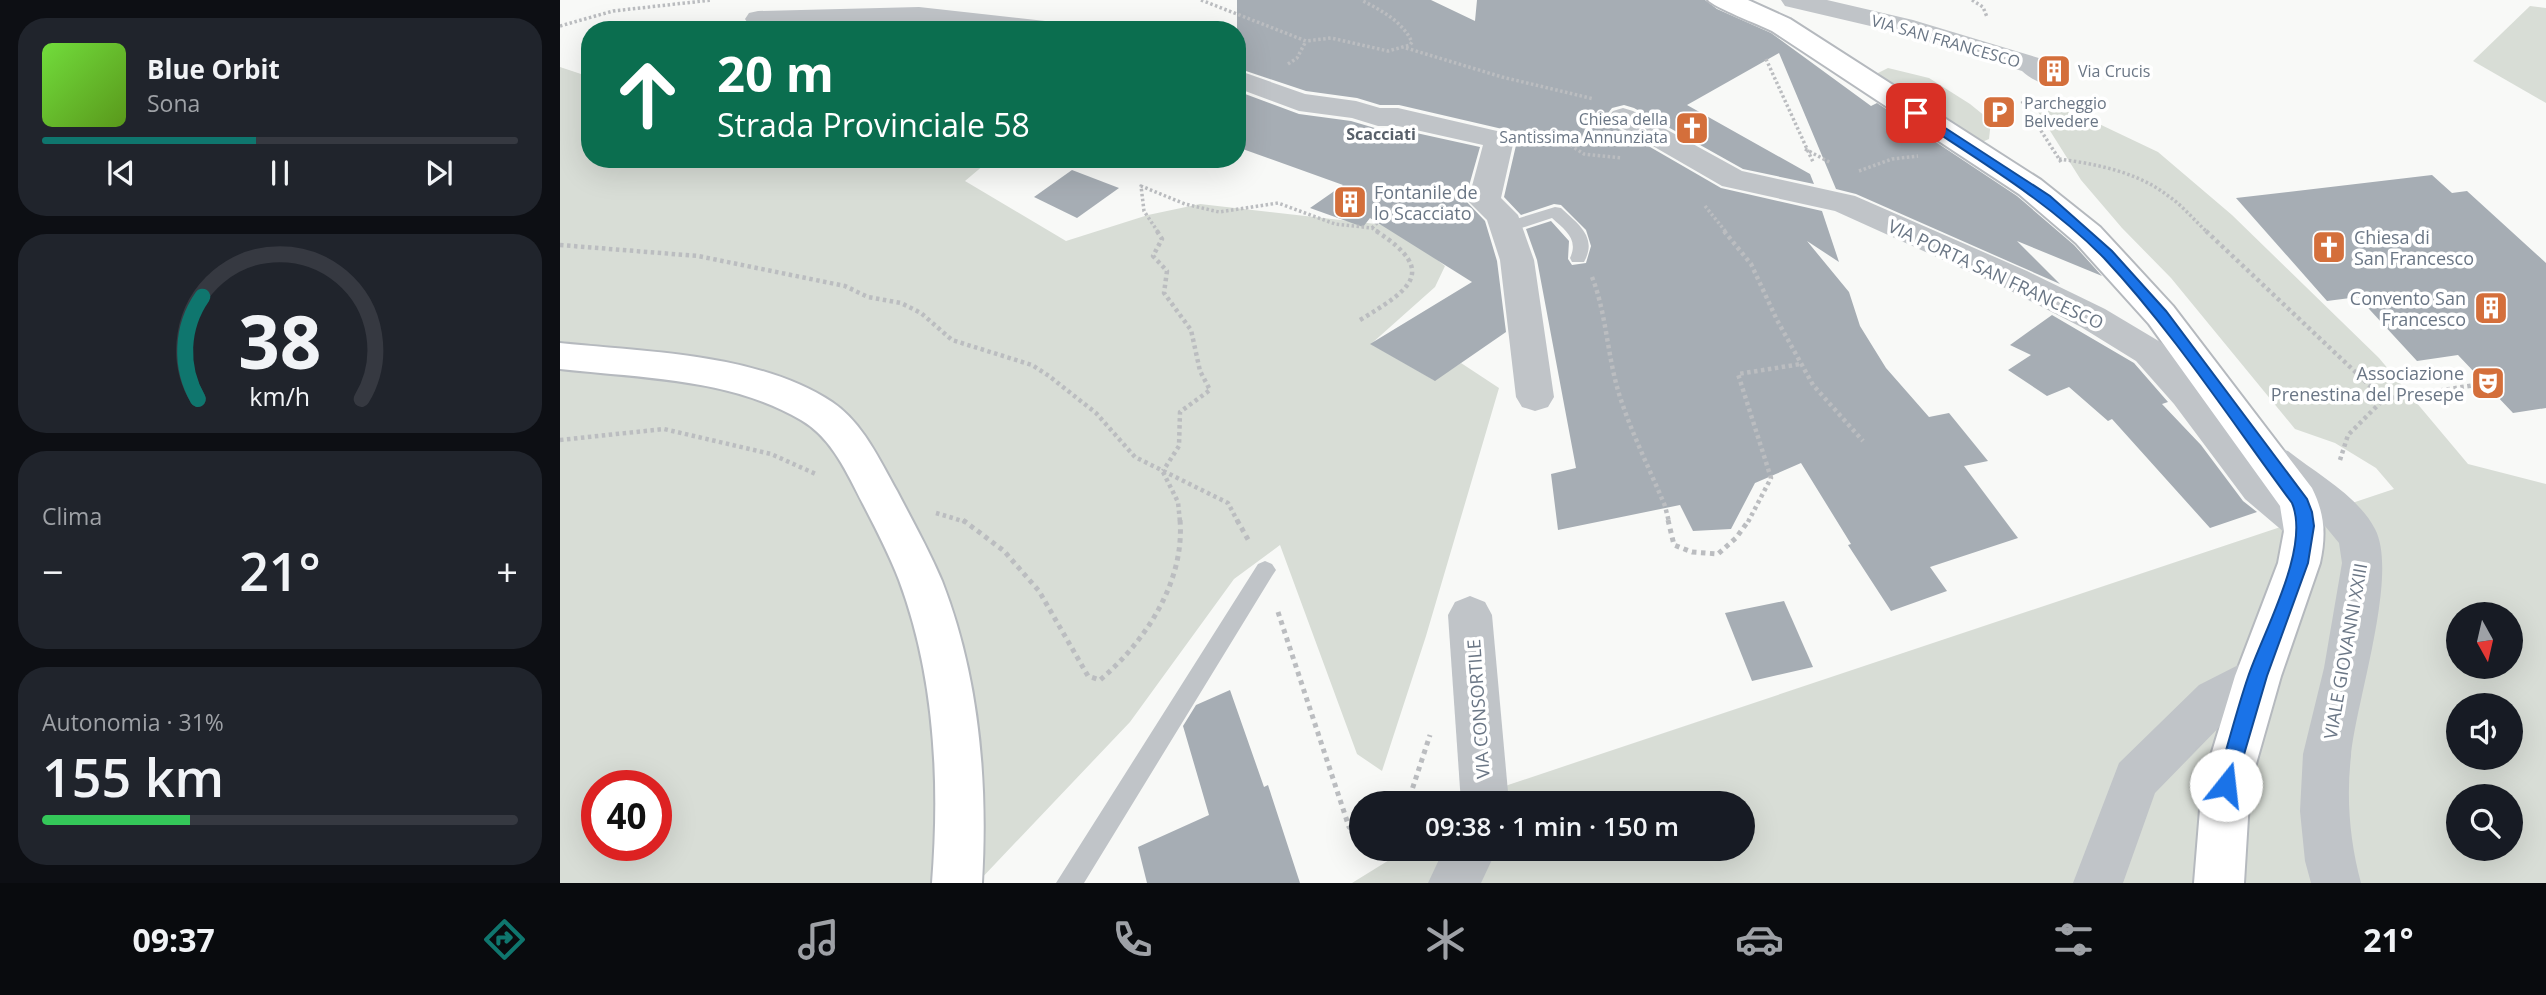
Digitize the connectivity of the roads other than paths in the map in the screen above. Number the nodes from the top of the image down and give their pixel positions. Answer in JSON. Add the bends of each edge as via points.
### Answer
{"nodes":[{"id":1,"x":1721,"y":0,"type":"edge"},
{"id":2,"x":1794,"y":0,"type":"edge"},
{"id":3,"x":758,"y":19,"type":"dead end"},
{"id":4,"x":973,"y":21,"type":"edge"},
{"id":5,"x":2055,"y":78,"type":"dead end"},
{"id":6,"x":1246,"y":81,"type":"edge"},
{"id":7,"x":1623,"y":117,"type":"road end"},
{"id":8,"x":1506,"y":228,"type":"junction"},
{"id":9,"x":1578,"y":258,"type":"road end"},
{"id":10,"x":560,"y":356,"type":"edge"},
{"id":11,"x":1535,"y":397,"type":"dead end"},
{"id":12,"x":2269,"y":459,"type":"junction"},
{"id":13,"x":2305,"y":526,"type":"junction"},
{"id":14,"x":1265,"y":570,"type":"road end"},
{"id":15,"x":1470,"y":615,"type":"dead end"},
{"id":16,"x":2258,"y":676,"type":"junction"},
{"id":17,"x":1484,"y":791,"type":"edge"},
{"id":18,"x":1465,"y":861,"type":"edge"},
{"id":19,"x":957,"y":883,"type":"edge"},
{"id":20,"x":1069,"y":883,"type":"edge"},
{"id":21,"x":1453,"y":883,"type":"edge"},
{"id":22,"x":2098,"y":883,"type":"edge"},
{"id":23,"x":2219,"y":883,"type":"edge"},
{"id":24,"x":2336,"y":883,"type":"edge"}],
"edges":[{"from":1,"to":12,"type":"street","via":[[1781,25],[2045,199],[2108,254],[2161,315]]},
{"from":2,"to":5,"type":"street","name":"VIA SAN FRANCESCO","via":[[1905,26],[2032,65]]},
{"from":3,"to":4,"type":"street","via":[[919,15]]},
{"from":6,"to":8,"type":"street","via":[[1299,102],[1398,117],[1499,141],[1484,201],[1502,215]]},
{"from":7,"to":13,"type":"street","name":"VIA PORTA SAN FRANCESCO","via":[[1733,179],[1846,187],[2150,352],[2259,488]]},
{"from":8,"to":9,"type":"lane","via":[[1555,212],[1580,235]]},
{"from":8,"to":11,"type":"street","via":[[1517,260]]},
{"from":10,"to":19,"type":"street","via":[[714,375],[761,387],[815,410],[853,448],[923,589],[938,636],[959,758]]},
{"from":12,"to":13,"type":"street","via":[[2298,499]]},
{"from":12,"to":24,"type":"street","name":"VIALE GIOVANNI XXIII","via":[[2345,519],[2358,538],[2363,563],[2327,754],[2324,811]]},
{"from":13,"to":16,"type":"street","via":[[2300,563]]},
{"from":14,"to":20,"type":"lane"},
{"from":15,"to":17,"type":"street","name":"VIA CONSORTILE"},
{"from":16,"to":22,"type":"street","via":[[2215,700],[2136,779]]},
{"from":16,"to":23,"type":"street","via":[[2226,785]]},
{"from":18,"to":21,"type":"street"}]}
